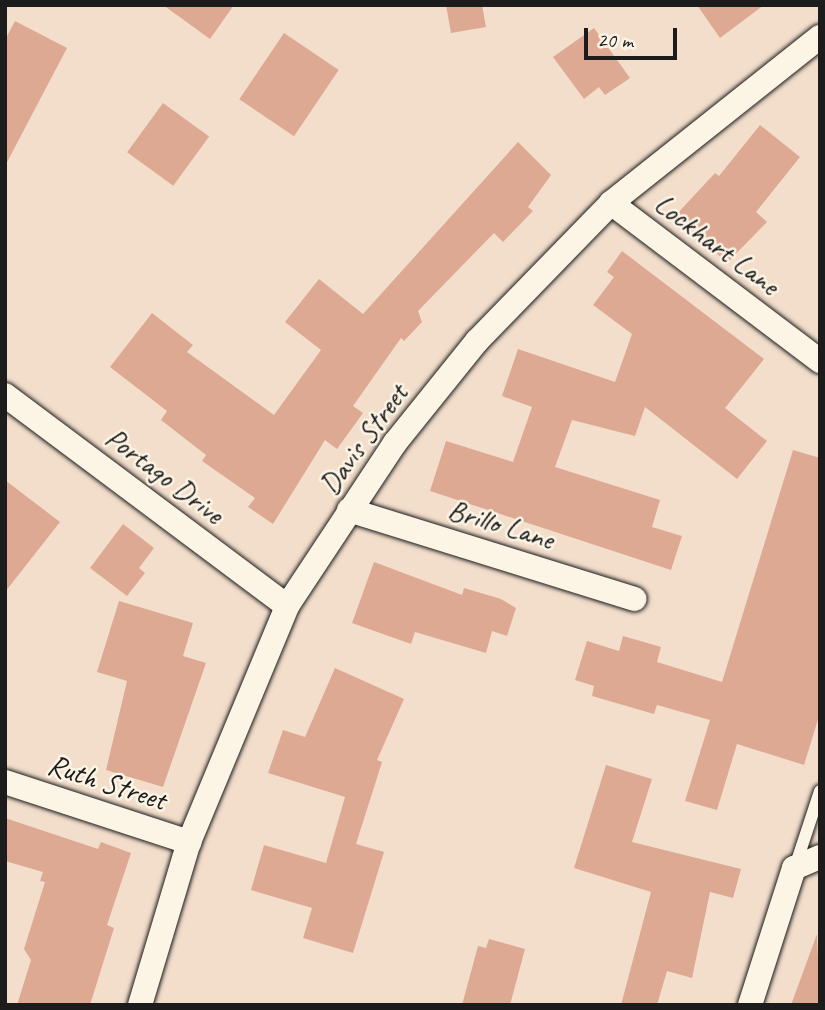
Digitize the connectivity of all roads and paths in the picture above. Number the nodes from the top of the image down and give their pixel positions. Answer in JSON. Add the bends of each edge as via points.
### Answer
{"nodes":[{"id":1,"x":820,"y":37,"type":"edge"},
{"id":2,"x":611,"y":203,"type":"junction"},
{"id":3,"x":820,"y":361,"type":"edge"},
{"id":4,"x":5,"y":395,"type":"edge"},
{"id":5,"x":349,"y":510,"type":"junction"},
{"id":6,"x":634,"y":598,"type":"dead end"},
{"id":7,"x":287,"y":606,"type":"junction"},
{"id":8,"x":5,"y":782,"type":"edge"},
{"id":9,"x":820,"y":791,"type":"edge"},
{"id":10,"x":189,"y":842,"type":"junction"},
{"id":11,"x":820,"y":857,"type":"edge"},
{"id":12,"x":794,"y":869,"type":"junction"},
{"id":13,"x":140,"y":1005,"type":"edge"},
{"id":14,"x":750,"y":1005,"type":"edge"}],
"edges":[{"from":1,"to":2,"type":"street","name":"Davis Street","via":[[668,151]]},
{"from":2,"to":3,"type":"street","name":"Lockhart Lane"},
{"from":2,"to":5,"type":"street","name":"Davis Street","via":[[477,341]]},
{"from":4,"to":7,"type":"street","name":"Portago Drive"},
{"from":5,"to":6,"type":"street","name":"Brillo Lane"},
{"from":5,"to":7,"type":"street","name":"Davis Street"},
{"from":7,"to":10,"type":"street","name":"Davis Street"},
{"from":8,"to":10,"type":"street","name":"Ruth Street"},
{"from":9,"to":12,"type":"lane"},
{"from":10,"to":13,"type":"street","name":"Davis Street"},
{"from":11,"to":12,"type":"street"},
{"from":12,"to":14,"type":"street"}]}
